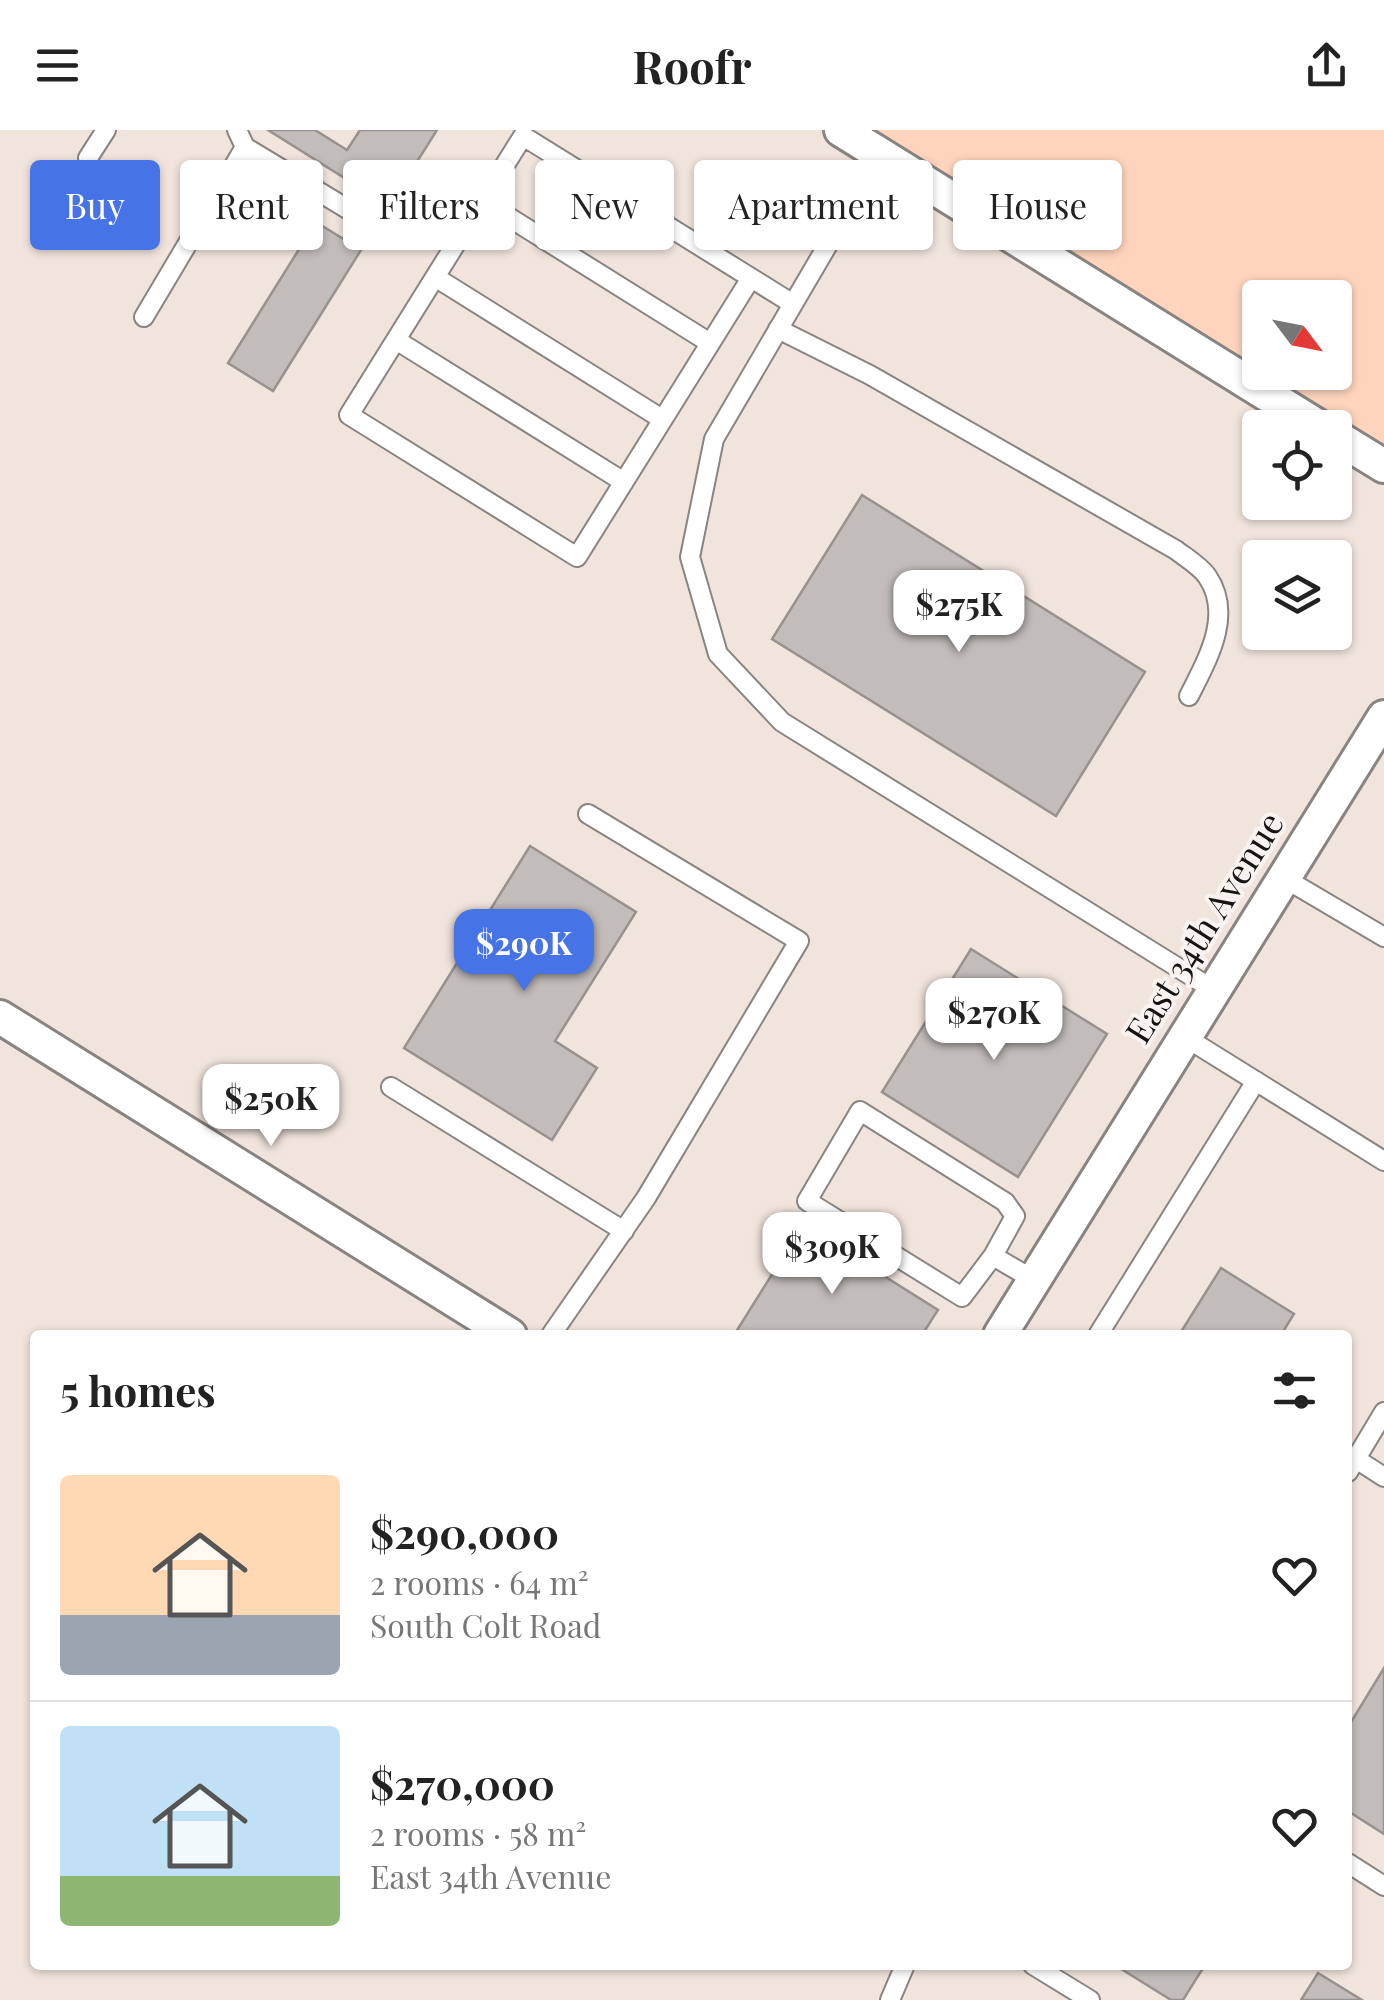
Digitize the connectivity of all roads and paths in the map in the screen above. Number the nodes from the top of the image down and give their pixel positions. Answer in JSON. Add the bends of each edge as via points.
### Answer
{"nodes":[{"id":1,"x":106,"y":130,"type":"edge"},
{"id":2,"x":842,"y":130,"type":"edge"},
{"id":3,"x":241,"y":139,"type":"edge"},
{"id":4,"x":880,"y":154,"type":"junction"},
{"id":5,"x":88,"y":158,"type":"dead end"},
{"id":6,"x":508,"y":160,"type":"edge"},
{"id":7,"x":343,"y":205,"type":"edge"},
{"id":8,"x":515,"y":222,"type":"edge"},
{"id":9,"x":452,"y":250,"type":"edge"},
{"id":10,"x":435,"y":277,"type":"junction"},
{"id":11,"x":751,"y":278,"type":"junction"},
{"id":12,"x":792,"y":304,"type":"junction"},
{"id":13,"x":144,"y":317,"type":"dead end"},
{"id":14,"x":778,"y":329,"type":"junction"},
{"id":15,"x":396,"y":340,"type":"junction"},
{"id":16,"x":710,"y":343,"type":"junction"},
{"id":17,"x":1292,"y":410,"type":"edge"},
{"id":18,"x":662,"y":419,"type":"junction"},
{"id":19,"x":1352,"y":446,"type":"edge"},
{"id":20,"x":1384,"y":466,"type":"edge"},
{"id":21,"x":624,"y":482,"type":"junction"},
{"id":22,"x":1190,"y":696,"type":"dead end"},
{"id":23,"x":1384,"y":717,"type":"edge"},
{"id":24,"x":588,"y":814,"type":"dead end"},
{"id":25,"x":1284,"y":878,"type":"junction"},
{"id":26,"x":1384,"y":937,"type":"edge"},
{"id":27,"x":1214,"y":990,"type":"junction"},
{"id":28,"x":0,"y":1017,"type":"edge"},
{"id":29,"x":1185,"y":1037,"type":"junction"},
{"id":30,"x":1256,"y":1082,"type":"junction"},
{"id":31,"x":391,"y":1087,"type":"dead end"},
{"id":32,"x":1384,"y":1162,"type":"edge"},
{"id":33,"x":624,"y":1231,"type":"junction"},
{"id":34,"x":993,"y":1256,"type":"junction"},
{"id":35,"x":1034,"y":1280,"type":"junction"},
{"id":36,"x":502,"y":1330,"type":"edge"},
{"id":37,"x":555,"y":1330,"type":"edge"},
{"id":38,"x":1003,"y":1330,"type":"edge"},
{"id":39,"x":1101,"y":1330,"type":"edge"},
{"id":40,"x":1384,"y":1412,"type":"edge"},
{"id":41,"x":1352,"y":1466,"type":"edge"},
{"id":42,"x":1384,"y":1476,"type":"edge"},
{"id":43,"x":1352,"y":1866,"type":"edge"},
{"id":44,"x":1384,"y":1886,"type":"edge"},
{"id":45,"x":903,"y":1970,"type":"edge"},
{"id":46,"x":1041,"y":1970,"type":"edge"},
{"id":47,"x":890,"y":2000,"type":"edge"},
{"id":48,"x":1090,"y":2000,"type":"edge"}],
"edges":[{"from":1,"to":5,"type":"lane"},
{"from":2,"to":4,"type":"street"},
{"from":3,"to":7,"type":"lane"},
{"from":3,"to":13,"type":"lane"},
{"from":4,"to":12,"type":"lane"},
{"from":4,"to":17,"type":"street"},
{"from":6,"to":11,"type":"lane","via":[[523,136]]},
{"from":8,"to":16,"type":"lane"},
{"from":9,"to":10,"type":"lane"},
{"from":10,"to":15,"type":"lane"},
{"from":10,"to":18,"type":"lane"},
{"from":11,"to":12,"type":"lane"},
{"from":11,"to":16,"type":"lane"},
{"from":12,"to":14,"type":"lane"},
{"from":14,"to":22,"type":"lane","via":[[1176,550],[1208,576],[1218,614],[1215,644]]},
{"from":14,"to":27,"type":"lane","via":[[714,439],[690,557],[718,654],[782,722]]},
{"from":15,"to":21,"type":"lane"},
{"from":15,"to":21,"type":"lane","via":[[349,414],[577,557]]},
{"from":16,"to":18,"type":"lane"},
{"from":18,"to":21,"type":"lane"},
{"from":19,"to":20,"type":"street"},
{"from":23,"to":25,"type":"street","name":"East 34th Avenue"},
{"from":24,"to":33,"type":"lane","via":[[799,941]]},
{"from":25,"to":26,"type":"lane"},
{"from":25,"to":27,"type":"street","name":"East 34th Avenue"},
{"from":27,"to":29,"type":"street","name":"East 34th Avenue"},
{"from":28,"to":36,"type":"street"},
{"from":29,"to":30,"type":"lane"},
{"from":29,"to":35,"type":"street","name":"East 34th Avenue"},
{"from":30,"to":32,"type":"lane"},
{"from":30,"to":39,"type":"lane"},
{"from":31,"to":33,"type":"lane"},
{"from":33,"to":37,"type":"lane"},
{"from":34,"to":34,"type":"lane","via":[[962,1297],[807,1201],[860,1112],[1005,1202],[1015,1216]]},
{"from":34,"to":35,"type":"lane"},
{"from":35,"to":38,"type":"street","name":"East 34th Avenue"},
{"from":40,"to":41,"type":"lane"},
{"from":41,"to":42,"type":"lane"},
{"from":43,"to":44,"type":"lane"},
{"from":45,"to":47,"type":"lane"},
{"from":46,"to":48,"type":"lane"}]}
